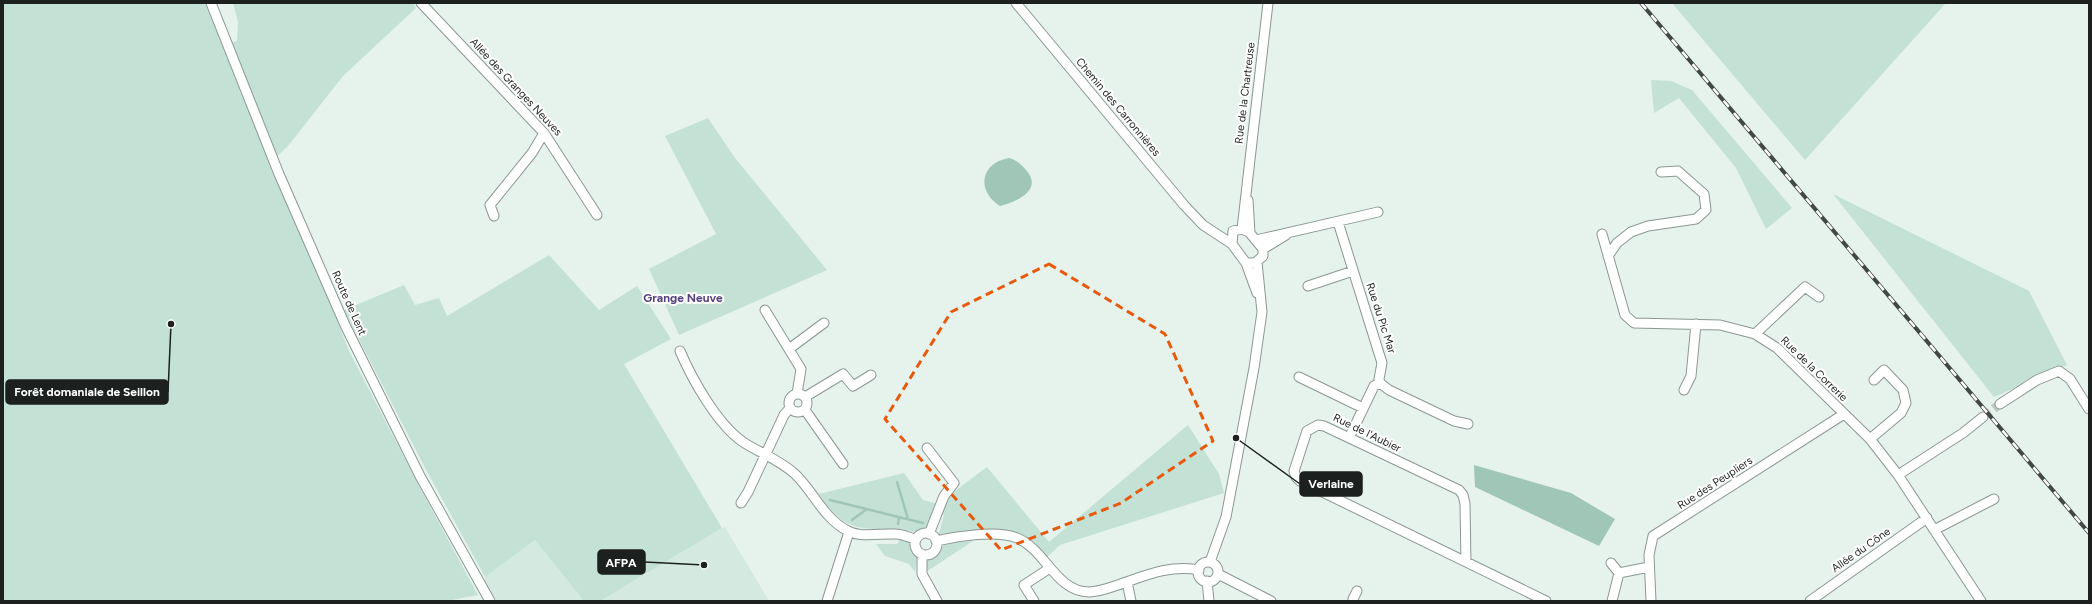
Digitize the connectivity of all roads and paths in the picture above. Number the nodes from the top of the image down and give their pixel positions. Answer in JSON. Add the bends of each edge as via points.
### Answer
{"nodes":[{"id":1,"x":211,"y":3,"type":"edge"},
{"id":2,"x":421,"y":3,"type":"edge"},
{"id":3,"x":1016,"y":3,"type":"edge"},
{"id":4,"x":1268,"y":3,"type":"edge"},
{"id":5,"x":544,"y":133,"type":"junction"},
{"id":6,"x":1661,"y":172,"type":"dead end"},
{"id":7,"x":1245,"y":186,"type":"junction"},
{"id":8,"x":1378,"y":212,"type":"dead end"},
{"id":9,"x":597,"y":214,"type":"dead end"},
{"id":10,"x":494,"y":216,"type":"dead end"},
{"id":11,"x":1338,"y":222,"type":"junction"},
{"id":12,"x":1203,"y":225,"type":"junction"},
{"id":13,"x":1242,"y":229,"type":"junction"},
{"id":14,"x":1294,"y":231,"type":"junction"},
{"id":15,"x":1232,"y":234,"type":"junction"},
{"id":16,"x":1602,"y":234,"type":"dead end"},
{"id":17,"x":1253,"y":237,"type":"junction"},
{"id":18,"x":1232,"y":244,"type":"junction"},
{"id":19,"x":1263,"y":249,"type":"junction"},
{"id":20,"x":1608,"y":256,"type":"junction"},
{"id":21,"x":1257,"y":262,"type":"junction"},
{"id":22,"x":1246,"y":263,"type":"junction"},
{"id":23,"x":1353,"y":271,"type":"junction"},
{"id":24,"x":1308,"y":286,"type":"dead end"},
{"id":25,"x":1819,"y":297,"type":"dead end"},
{"id":26,"x":765,"y":310,"type":"dead end"},
{"id":27,"x":1262,"y":312,"type":"junction"},
{"id":28,"x":824,"y":323,"type":"dead end"},
{"id":29,"x":1696,"y":324,"type":"junction"},
{"id":30,"x":1755,"y":334,"type":"junction"},
{"id":31,"x":788,"y":349,"type":"junction"},
{"id":32,"x":680,"y":351,"type":"dead end"},
{"id":33,"x":871,"y":375,"type":"dead end"},
{"id":34,"x":1300,"y":376,"type":"dead end"},
{"id":35,"x":1874,"y":380,"type":"dead end"},
{"id":36,"x":1380,"y":383,"type":"junction"},
{"id":37,"x":1684,"y":390,"type":"dead end"},
{"id":38,"x":801,"y":396,"type":"junction"},
{"id":39,"x":2000,"y":404,"type":"tunnel mouth"},
{"id":40,"x":790,"y":408,"type":"junction"},
{"id":41,"x":1363,"y":408,"type":"junction"},
{"id":42,"x":2089,"y":409,"type":"edge"},
{"id":43,"x":805,"y":410,"type":"junction"},
{"id":44,"x":1844,"y":414,"type":"junction"},
{"id":45,"x":1983,"y":417,"type":"tunnel mouth"},
{"id":46,"x":1468,"y":424,"type":"dead end"},
{"id":47,"x":1349,"y":438,"type":"junction"},
{"id":48,"x":1870,"y":439,"type":"junction"},
{"id":49,"x":927,"y":448,"type":"dead end"},
{"id":50,"x":765,"y":454,"type":"junction"},
{"id":51,"x":843,"y":464,"type":"dead end"},
{"id":52,"x":1898,"y":475,"type":"junction"},
{"id":53,"x":1994,"y":499,"type":"dead end"},
{"id":54,"x":741,"y":503,"type":"dead end"},
{"id":55,"x":1927,"y":518,"type":"junction"},
{"id":56,"x":1934,"y":530,"type":"junction"},
{"id":57,"x":850,"y":532,"type":"junction"},
{"id":58,"x":932,"y":537,"type":"junction"},
{"id":59,"x":916,"y":539,"type":"junction"},
{"id":60,"x":922,"y":554,"type":"junction"},
{"id":61,"x":1210,"y":562,"type":"junction"},
{"id":62,"x":1466,"y":562,"type":"junction"},
{"id":63,"x":1611,"y":562,"type":"dead end"},
{"id":64,"x":1650,"y":567,"type":"junction"},
{"id":65,"x":1050,"y":568,"type":"junction"},
{"id":66,"x":1198,"y":570,"type":"junction"},
{"id":67,"x":1218,"y":574,"type":"junction"},
{"id":68,"x":1619,"y":574,"type":"junction"},
{"id":69,"x":1207,"y":581,"type":"junction"},
{"id":70,"x":1127,"y":582,"type":"junction"},
{"id":71,"x":490,"y":601,"type":"edge"},
{"id":72,"x":827,"y":601,"type":"edge"},
{"id":73,"x":937,"y":601,"type":"edge"},
{"id":74,"x":1034,"y":601,"type":"edge"},
{"id":75,"x":1131,"y":601,"type":"edge"},
{"id":76,"x":1209,"y":601,"type":"edge"},
{"id":77,"x":1271,"y":601,"type":"edge"},
{"id":78,"x":1546,"y":601,"type":"edge"},
{"id":79,"x":1612,"y":601,"type":"edge"},
{"id":80,"x":1652,"y":601,"type":"edge"},
{"id":81,"x":1810,"y":601,"type":"edge"},
{"id":82,"x":1981,"y":601,"type":"edge"}],
"edges":[{"from":1,"to":71,"type":"street","name":"Route de Lent","via":[[279,174],[345,325],[420,476]]},
{"from":2,"to":5,"type":"street","name":"Allée des Granges Neuves"},
{"from":3,"to":12,"type":"street","name":"Chemin des Carronnières"},
{"from":4,"to":7,"type":"street","name":"Rue de la Chartreuse"},
{"from":5,"to":9,"type":"street","name":"Allée des Granges Neuves"},
{"from":5,"to":10,"type":"street","via":[[532,153],[490,205]]},
{"from":6,"to":20,"type":"street","via":[[1678,171],[1704,194],[1706,210],[1696,218],[1648,226],[1631,232],[1617,243]]},
{"from":7,"to":13,"type":"street","name":"Rue de la Chartreuse"},
{"from":7,"to":17,"type":"street","name":"Rue de la Chartreuse"},
{"from":8,"to":11,"type":"street"},
{"from":11,"to":14,"type":"street"},
{"from":11,"to":23,"type":"street","name":"Rue du Pic Mar"},
{"from":12,"to":15,"type":"street"},
{"from":12,"to":18,"type":"street","name":"Chemin des Carronnières"},
{"from":13,"to":15,"type":"street","via":[[1235,230]]},
{"from":13,"to":17,"type":"street"},
{"from":14,"to":17,"type":"street"},
{"from":14,"to":19,"type":"street"},
{"from":15,"to":18,"type":"street"},
{"from":16,"to":20,"type":"street","name":"Rue de la Correrie"},
{"from":17,"to":19,"type":"street"},
{"from":18,"to":22,"type":"street"},
{"from":19,"to":21,"type":"street","via":[[1263,256]]},
{"from":20,"to":29,"type":"street","name":"Rue de la Correrie","via":[[1625,315],[1634,323]]},
{"from":21,"to":22,"type":"street"},
{"from":21,"to":27,"type":"street"},
{"from":22,"to":27,"type":"street"},
{"from":23,"to":24,"type":"street"},
{"from":23,"to":36,"type":"street","name":"Rue du Pic Mar","via":[[1382,363]]},
{"from":25,"to":30,"type":"street","via":[[1805,287]]},
{"from":26,"to":31,"type":"street"},
{"from":27,"to":61,"type":"street","via":[[1229,503],[1221,535]]},
{"from":28,"to":31,"type":"street"},
{"from":29,"to":30,"type":"street","name":"Rue de la Correrie","via":[[1720,325]]},
{"from":29,"to":37,"type":"street","via":[[1691,376]]},
{"from":30,"to":44,"type":"street","name":"Rue de la Correrie","via":[[1777,348]]},
{"from":31,"to":38,"type":"street","via":[[801,369]]},
{"from":32,"to":50,"type":"street","via":[[689,373],[726,427],[742,441]]},
{"from":33,"to":38,"type":"street","via":[[853,386],[843,374]]},
{"from":34,"to":41,"type":"street"},
{"from":35,"to":48,"type":"street","via":[[1884,370],[1903,390],[1906,403],[1900,413]]},
{"from":36,"to":41,"type":"street","via":[[1374,386]]},
{"from":36,"to":46,"type":"street","via":[[1389,390],[1454,421]]},
{"from":38,"to":40,"type":"street","via":[[790,399]]},
{"from":38,"to":43,"type":"street","via":[[808,404]]},
{"from":39,"to":42,"type":"street","via":[[2036,380],[2059,371],[2070,379]]},
{"from":40,"to":43,"type":"street","via":[[796,412]]},
{"from":40,"to":50,"type":"street"},
{"from":41,"to":47,"type":"street"},
{"from":43,"to":51,"type":"street"},
{"from":44,"to":48,"type":"street","name":"Rue de la Correrie"},
{"from":44,"to":64,"type":"street","name":"Rue des Peupliers","via":[[1653,536],[1649,555]]},
{"from":45,"to":52,"type":"street"},
{"from":47,"to":62,"type":"street","name":"Rue de l'Aubier","via":[[1458,490],[1463,495]]},
{"from":47,"to":62,"type":"street","name":"Rue de l'Aubier","via":[[1324,426],[1318,425],[1307,430],[1295,465],[1296,477]]},
{"from":48,"to":52,"type":"street","name":"Rue de la Correrie"},
{"from":49,"to":58,"type":"street","via":[[954,483],[944,496]]},
{"from":50,"to":54,"type":"street"},
{"from":50,"to":57,"type":"street","via":[[794,473],[823,511],[836,524]]},
{"from":52,"to":55,"type":"street","name":"Rue de la Correrie"},
{"from":53,"to":56,"type":"street"},
{"from":55,"to":56,"type":"street","name":"Rue de la Correrie"},
{"from":55,"to":81,"type":"street","name":"Allée du Cône"},
{"from":56,"to":82,"type":"street","name":"Rue de la Correrie"},
{"from":57,"to":59,"type":"street","via":[[896,534]]},
{"from":57,"to":72,"type":"street"},
{"from":58,"to":59,"type":"street","via":[[922,534]]},
{"from":58,"to":60,"type":"street","via":[[934,551],[927,555]]},
{"from":58,"to":65,"type":"street","via":[[1011,536],[1027,544]]},
{"from":59,"to":60,"type":"street","via":[[916,549]]},
{"from":60,"to":73,"type":"street","via":[[922,574]]},
{"from":61,"to":66,"type":"street","via":[[1204,563]]},
{"from":61,"to":67,"type":"street","via":[[1217,568]]},
{"from":62,"to":78,"type":"street","name":"Rue de l'Aubier"},
{"from":63,"to":68,"type":"street"},
{"from":64,"to":68,"type":"street"},
{"from":64,"to":80,"type":"street","name":"Rue des Peupliers"},
{"from":65,"to":70,"type":"street","via":[[1061,580],[1077,590],[1088,592],[1101,591]]},
{"from":65,"to":74,"type":"street","via":[[1024,585]]},
{"from":66,"to":69,"type":"street","via":[[1200,576]]},
{"from":66,"to":70,"type":"street","via":[[1174,569]]},
{"from":67,"to":69,"type":"street","via":[[1214,580]]},
{"from":67,"to":77,"type":"street"},
{"from":68,"to":79,"type":"street"},
{"from":69,"to":76,"type":"street"},
{"from":70,"to":75,"type":"street"}]}
